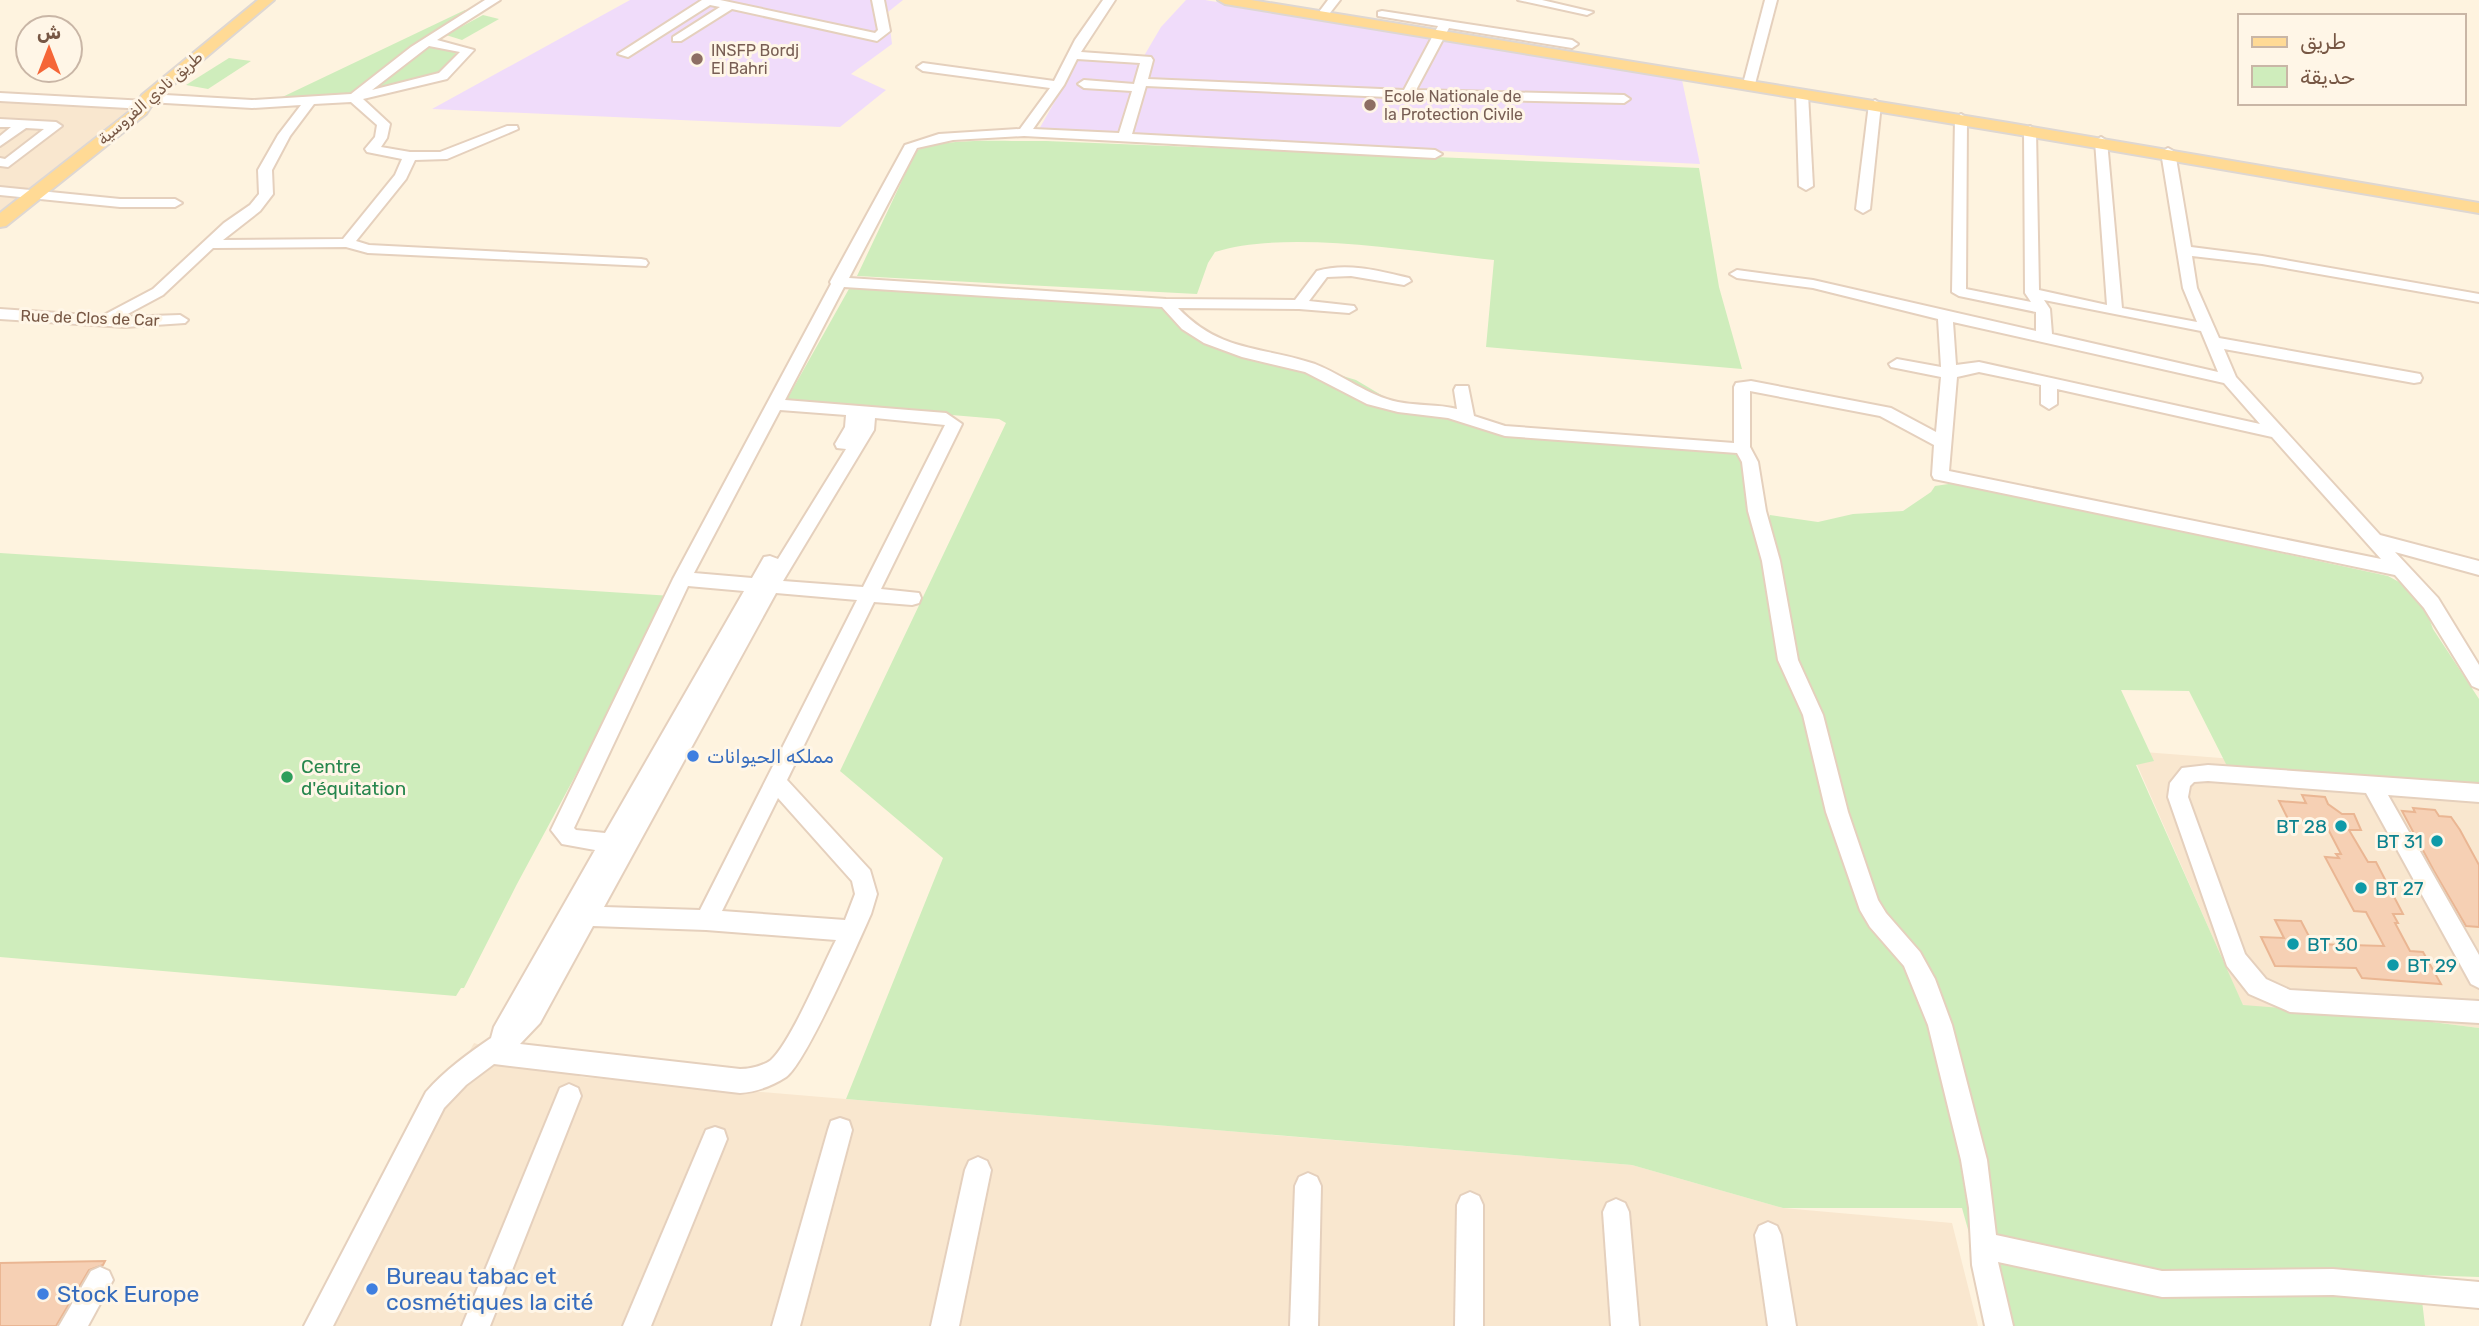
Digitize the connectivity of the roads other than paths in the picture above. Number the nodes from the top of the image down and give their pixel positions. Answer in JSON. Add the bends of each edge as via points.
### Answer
{"nodes":[{"id":1,"x":267,"y":0,"type":"edge"},
{"id":2,"x":494,"y":0,"type":"edge"},
{"id":3,"x":710,"y":0,"type":"edge"},
{"id":4,"x":878,"y":0,"type":"edge"},
{"id":5,"x":1109,"y":0,"type":"edge"},
{"id":6,"x":1225,"y":0,"type":"edge"},
{"id":7,"x":1334,"y":0,"type":"edge"},
{"id":8,"x":1527,"y":0,"type":"edge"},
{"id":9,"x":1771,"y":0,"type":"edge"},
{"id":10,"x":728,"y":7,"type":"junction"},
{"id":11,"x":1382,"y":14,"type":"dead end"},
{"id":12,"x":1322,"y":16,"type":"junction"},
{"id":13,"x":1579,"y":28,"type":"edge"},
{"id":14,"x":1442,"y":30,"type":"junction"},
{"id":15,"x":677,"y":39,"type":"dead end"},
{"id":16,"x":428,"y":42,"type":"junction"},
{"id":17,"x":624,"y":54,"type":"dead end"},
{"id":18,"x":1074,"y":55,"type":"junction"},
{"id":19,"x":923,"y":67,"type":"dead end"},
{"id":20,"x":1084,"y":84,"type":"dead end"},
{"id":21,"x":1749,"y":84,"type":"junction"},
{"id":22,"x":1058,"y":85,"type":"junction"},
{"id":23,"x":1138,"y":85,"type":"junction"},
{"id":24,"x":1410,"y":94,"type":"junction"},
{"id":25,"x":1802,"y":94,"type":"junction"},
{"id":26,"x":0,"y":97,"type":"edge"},
{"id":27,"x":354,"y":98,"type":"junction"},
{"id":28,"x":1624,"y":99,"type":"dead end"},
{"id":29,"x":147,"y":101,"type":"junction"},
{"id":30,"x":310,"y":102,"type":"junction"},
{"id":31,"x":1875,"y":104,"type":"junction"},
{"id":32,"x":1961,"y":118,"type":"junction"},
{"id":33,"x":0,"y":123,"type":"edge"},
{"id":34,"x":24,"y":124,"type":"junction"},
{"id":35,"x":512,"y":129,"type":"dead end"},
{"id":36,"x":2030,"y":130,"type":"junction"},
{"id":37,"x":1024,"y":132,"type":"junction"},
{"id":38,"x":1124,"y":139,"type":"junction"},
{"id":39,"x":2101,"y":141,"type":"junction"},
{"id":40,"x":0,"y":142,"type":"edge"},
{"id":41,"x":2168,"y":152,"type":"junction"},
{"id":42,"x":1435,"y":154,"type":"dead end"},
{"id":43,"x":410,"y":156,"type":"junction"},
{"id":44,"x":0,"y":162,"type":"edge"},
{"id":45,"x":1806,"y":186,"type":"dead end"},
{"id":46,"x":0,"y":191,"type":"edge"},
{"id":47,"x":31,"y":197,"type":"junction"},
{"id":48,"x":0,"y":198,"type":"edge"},
{"id":49,"x":174,"y":204,"type":"dead end"},
{"id":50,"x":2479,"y":208,"type":"edge"},
{"id":51,"x":1863,"y":209,"type":"dead end"},
{"id":52,"x":0,"y":222,"type":"edge"},
{"id":53,"x":346,"y":243,"type":"junction"},
{"id":54,"x":210,"y":244,"type":"junction"},
{"id":55,"x":2184,"y":251,"type":"junction"},
{"id":56,"x":641,"y":263,"type":"dead end"},
{"id":57,"x":1737,"y":274,"type":"dead end"},
{"id":58,"x":1404,"y":281,"type":"dead end"},
{"id":59,"x":837,"y":282,"type":"junction"},
{"id":60,"x":2032,"y":293,"type":"junction"},
{"id":61,"x":2479,"y":298,"type":"edge"},
{"id":62,"x":1166,"y":303,"type":"junction"},
{"id":63,"x":1299,"y":305,"type":"junction"},
{"id":64,"x":1349,"y":309,"type":"dead end"},
{"id":65,"x":2043,"y":309,"type":"junction"},
{"id":66,"x":2115,"y":311,"type":"junction"},
{"id":67,"x":0,"y":314,"type":"edge"},
{"id":68,"x":1945,"y":316,"type":"junction"},
{"id":69,"x":106,"y":320,"type":"junction"},
{"id":70,"x":180,"y":320,"type":"dead end"},
{"id":71,"x":2210,"y":335,"type":"junction"},
{"id":72,"x":2044,"y":337,"type":"junction"},
{"id":73,"x":1897,"y":364,"type":"dead end"},
{"id":74,"x":1949,"y":374,"type":"junction"},
{"id":75,"x":2414,"y":378,"type":"dead end"},
{"id":76,"x":2229,"y":379,"type":"junction"},
{"id":77,"x":2049,"y":382,"type":"junction"},
{"id":78,"x":1462,"y":390,"type":"dead end"},
{"id":79,"x":774,"y":404,"type":"junction"},
{"id":80,"x":2049,"y":404,"type":"dead end"},
{"id":81,"x":862,"y":411,"type":"junction"},
{"id":82,"x":1466,"y":418,"type":"junction"},
{"id":83,"x":2277,"y":433,"type":"junction"},
{"id":84,"x":1942,"y":442,"type":"junction"},
{"id":85,"x":1742,"y":447,"type":"junction"},
{"id":86,"x":2374,"y":540,"type":"junction"},
{"id":87,"x":2479,"y":568,"type":"edge"},
{"id":88,"x":2402,"y":570,"type":"junction"},
{"id":89,"x":682,"y":579,"type":"junction"},
{"id":90,"x":764,"y":584,"type":"junction"},
{"id":91,"x":867,"y":594,"type":"junction"},
{"id":92,"x":912,"y":598,"type":"dead end"},
{"id":93,"x":2479,"y":681,"type":"edge"},
{"id":94,"x":775,"y":781,"type":"junction"},
{"id":95,"x":2372,"y":785,"type":"junction"},
{"id":96,"x":2479,"y":793,"type":"edge"},
{"id":97,"x":618,"y":844,"type":"junction"},
{"id":98,"x":588,"y":916,"type":"junction"},
{"id":99,"x":706,"y":920,"type":"junction"},
{"id":100,"x":852,"y":931,"type":"junction"},
{"id":101,"x":2479,"y":977,"type":"edge"},
{"id":102,"x":2479,"y":1012,"type":"edge"},
{"id":103,"x":488,"y":1052,"type":"junction"},
{"id":104,"x":569,"y":1096,"type":"dead end"},
{"id":105,"x":840,"y":1130,"type":"dead end"},
{"id":106,"x":715,"y":1139,"type":"dead end"},
{"id":107,"x":978,"y":1170,"type":"dead end"},
{"id":108,"x":1308,"y":1186,"type":"dead end"},
{"id":109,"x":1470,"y":1205,"type":"dead end"},
{"id":110,"x":1616,"y":1212,"type":"dead end"},
{"id":111,"x":1768,"y":1235,"type":"dead end"},
{"id":112,"x":1984,"y":1245,"type":"junction"},
{"id":113,"x":100,"y":1280,"type":"dead end"},
{"id":114,"x":2479,"y":1295,"type":"edge"},
{"id":115,"x":73,"y":1326,"type":"edge"},
{"id":116,"x":318,"y":1326,"type":"edge"},
{"id":117,"x":476,"y":1326,"type":"edge"},
{"id":118,"x":637,"y":1326,"type":"edge"},
{"id":119,"x":786,"y":1326,"type":"edge"},
{"id":120,"x":945,"y":1326,"type":"edge"},
{"id":121,"x":1304,"y":1326,"type":"edge"},
{"id":122,"x":1469,"y":1326,"type":"edge"},
{"id":123,"x":1625,"y":1326,"type":"edge"},
{"id":124,"x":1782,"y":1326,"type":"edge"},
{"id":125,"x":1999,"y":1326,"type":"edge"}],
"edges":[{"from":1,"to":29,"type":"main road","name":"طريق نادي الفروسية"},
{"from":2,"to":16,"type":"street"},
{"from":3,"to":10,"type":"street"},
{"from":3,"to":17,"type":"street"},
{"from":4,"to":10,"type":"street","via":[[884,31],[877,37]]},
{"from":5,"to":18,"type":"street"},
{"from":6,"to":12,"type":"main road"},
{"from":7,"to":12,"type":"street"},
{"from":8,"to":13,"type":"street"},
{"from":9,"to":21,"type":"street"},
{"from":10,"to":15,"type":"street"},
{"from":11,"to":14,"type":"street"},
{"from":12,"to":14,"type":"main road"},
{"from":13,"to":14,"type":"main road"},
{"from":13,"to":21,"type":"main road"},
{"from":14,"to":24,"type":"street"},
{"from":16,"to":27,"type":"street"},
{"from":16,"to":27,"type":"street","via":[[468,50],[443,76]]},
{"from":18,"to":22,"type":"street"},
{"from":18,"to":23,"type":"street","via":[[1147,60]]},
{"from":19,"to":22,"type":"street"},
{"from":20,"to":23,"type":"street"},
{"from":21,"to":25,"type":"main road"},
{"from":22,"to":37,"type":"street"},
{"from":23,"to":24,"type":"street"},
{"from":23,"to":38,"type":"street"},
{"from":24,"to":28,"type":"street"},
{"from":25,"to":31,"type":"main road"},
{"from":25,"to":45,"type":"street"},
{"from":26,"to":29,"type":"street"},
{"from":27,"to":30,"type":"street"},
{"from":27,"to":43,"type":"street","via":[[384,124],[372,149]]},
{"from":29,"to":30,"type":"street"},
{"from":29,"to":47,"type":"main road","name":"طريق نادي الفروسية"},
{"from":30,"to":54,"type":"street","via":[[265,170],[266,194]]},
{"from":31,"to":32,"type":"main road"},
{"from":31,"to":51,"type":"street"},
{"from":32,"to":36,"type":"main road"},
{"from":32,"to":65,"type":"street","via":[[1959,292]]},
{"from":33,"to":34,"type":"street"},
{"from":34,"to":40,"type":"street"},
{"from":34,"to":44,"type":"street","via":[[56,126],[8,163]]},
{"from":35,"to":43,"type":"street","via":[[442,156]]},
{"from":36,"to":39,"type":"main road"},
{"from":36,"to":60,"type":"street"},
{"from":37,"to":38,"type":"street"},
{"from":37,"to":59,"type":"street","via":[[929,138],[912,145]]},
{"from":38,"to":42,"type":"street"},
{"from":39,"to":41,"type":"main road"},
{"from":39,"to":66,"type":"street"},
{"from":41,"to":50,"type":"main road"},
{"from":41,"to":55,"type":"street"},
{"from":43,"to":53,"type":"street","via":[[401,176]]},
{"from":46,"to":47,"type":"street"},
{"from":47,"to":48,"type":"street"},
{"from":47,"to":49,"type":"street"},
{"from":47,"to":52,"type":"main road","name":"طريق نادي الفروسية"},
{"from":53,"to":54,"type":"street"},
{"from":53,"to":56,"type":"street","via":[[368,249]]},
{"from":54,"to":69,"type":"street","via":[[158,292]]},
{"from":55,"to":61,"type":"street"},
{"from":55,"to":71,"type":"street","via":[[2190,288]]},
{"from":57,"to":68,"type":"street","via":[[1813,284]]},
{"from":58,"to":63,"type":"street","via":[[1328,272],[1320,275]]},
{"from":59,"to":62,"type":"street"},
{"from":59,"to":79,"type":"street"},
{"from":60,"to":65,"type":"street"},
{"from":60,"to":66,"type":"street"},
{"from":62,"to":63,"type":"street"},
{"from":62,"to":82,"type":"street","via":[[1187,326],[1209,340],[1310,369],[1373,400]]},
{"from":63,"to":64,"type":"street"},
{"from":65,"to":72,"type":"street"},
{"from":66,"to":71,"type":"street"},
{"from":67,"to":69,"type":"street","name":"Rue de Clos de Car"},
{"from":68,"to":72,"type":"street"},
{"from":68,"to":74,"type":"street"},
{"from":69,"to":70,"type":"street","name":"Rue de Clos de Car"},
{"from":71,"to":75,"type":"street"},
{"from":71,"to":76,"type":"street"},
{"from":72,"to":76,"type":"street"},
{"from":73,"to":74,"type":"street"},
{"from":74,"to":77,"type":"street","via":[[1979,367]]},
{"from":74,"to":84,"type":"street"},
{"from":76,"to":83,"type":"street"},
{"from":77,"to":80,"type":"street"},
{"from":77,"to":83,"type":"street"},
{"from":78,"to":82,"type":"street"},
{"from":79,"to":81,"type":"street"},
{"from":79,"to":89,"type":"street"},
{"from":81,"to":90,"type":"street","via":[[866,430]]},
{"from":81,"to":91,"type":"street","via":[[946,418],[954,424]]},
{"from":82,"to":85,"type":"street","via":[[1505,431]]},
{"from":83,"to":86,"type":"street"},
{"from":84,"to":85,"type":"street","via":[[1885,412],[1751,386],[1742,387]]},
{"from":84,"to":88,"type":"street","via":[[1940,475]]},
{"from":85,"to":112,"type":"street","via":[[1750,462],[1788,660],[1812,715],[1864,893],[1878,920],[1912,959],[1940,1025],[1973,1160]]},
{"from":86,"to":87,"type":"street"},
{"from":86,"to":88,"type":"street"},
{"from":88,"to":93,"type":"street","via":[[2431,603]]},
{"from":89,"to":90,"type":"street"},
{"from":89,"to":97,"type":"street","via":[[562,830],[570,838]]},
{"from":90,"to":91,"type":"street"},
{"from":90,"to":97,"type":"street"},
{"from":91,"to":92,"type":"street"},
{"from":91,"to":94,"type":"street"},
{"from":94,"to":99,"type":"street"},
{"from":94,"to":100,"type":"street","via":[[862,877],[866,894]]},
{"from":95,"to":96,"type":"street"},
{"from":95,"to":101,"type":"street"},
{"from":95,"to":102,"type":"street","via":[[2208,773],[2189,775],[2180,783],[2182,816],[2235,959],[2263,993],[2290,1001]]},
{"from":97,"to":98,"type":"street"},
{"from":97,"to":103,"type":"street","via":[[517,1013]]},
{"from":98,"to":99,"type":"street"},
{"from":98,"to":103,"type":"street","via":[[532,1015],[516,1034]]},
{"from":99,"to":100,"type":"street"},
{"from":100,"to":103,"type":"street","via":[[788,1058],[754,1080]]},
{"from":103,"to":116,"type":"street","via":[[435,1100]]},
{"from":104,"to":117,"type":"street"},
{"from":105,"to":119,"type":"street"},
{"from":106,"to":118,"type":"street"},
{"from":107,"to":120,"type":"street"},
{"from":108,"to":121,"type":"street"},
{"from":109,"to":122,"type":"street"},
{"from":110,"to":123,"type":"street"},
{"from":111,"to":124,"type":"street"},
{"from":112,"to":114,"type":"street","via":[[2162,1284],[2333,1282]]},
{"from":112,"to":125,"type":"street"},
{"from":113,"to":115,"type":"street"}]}
